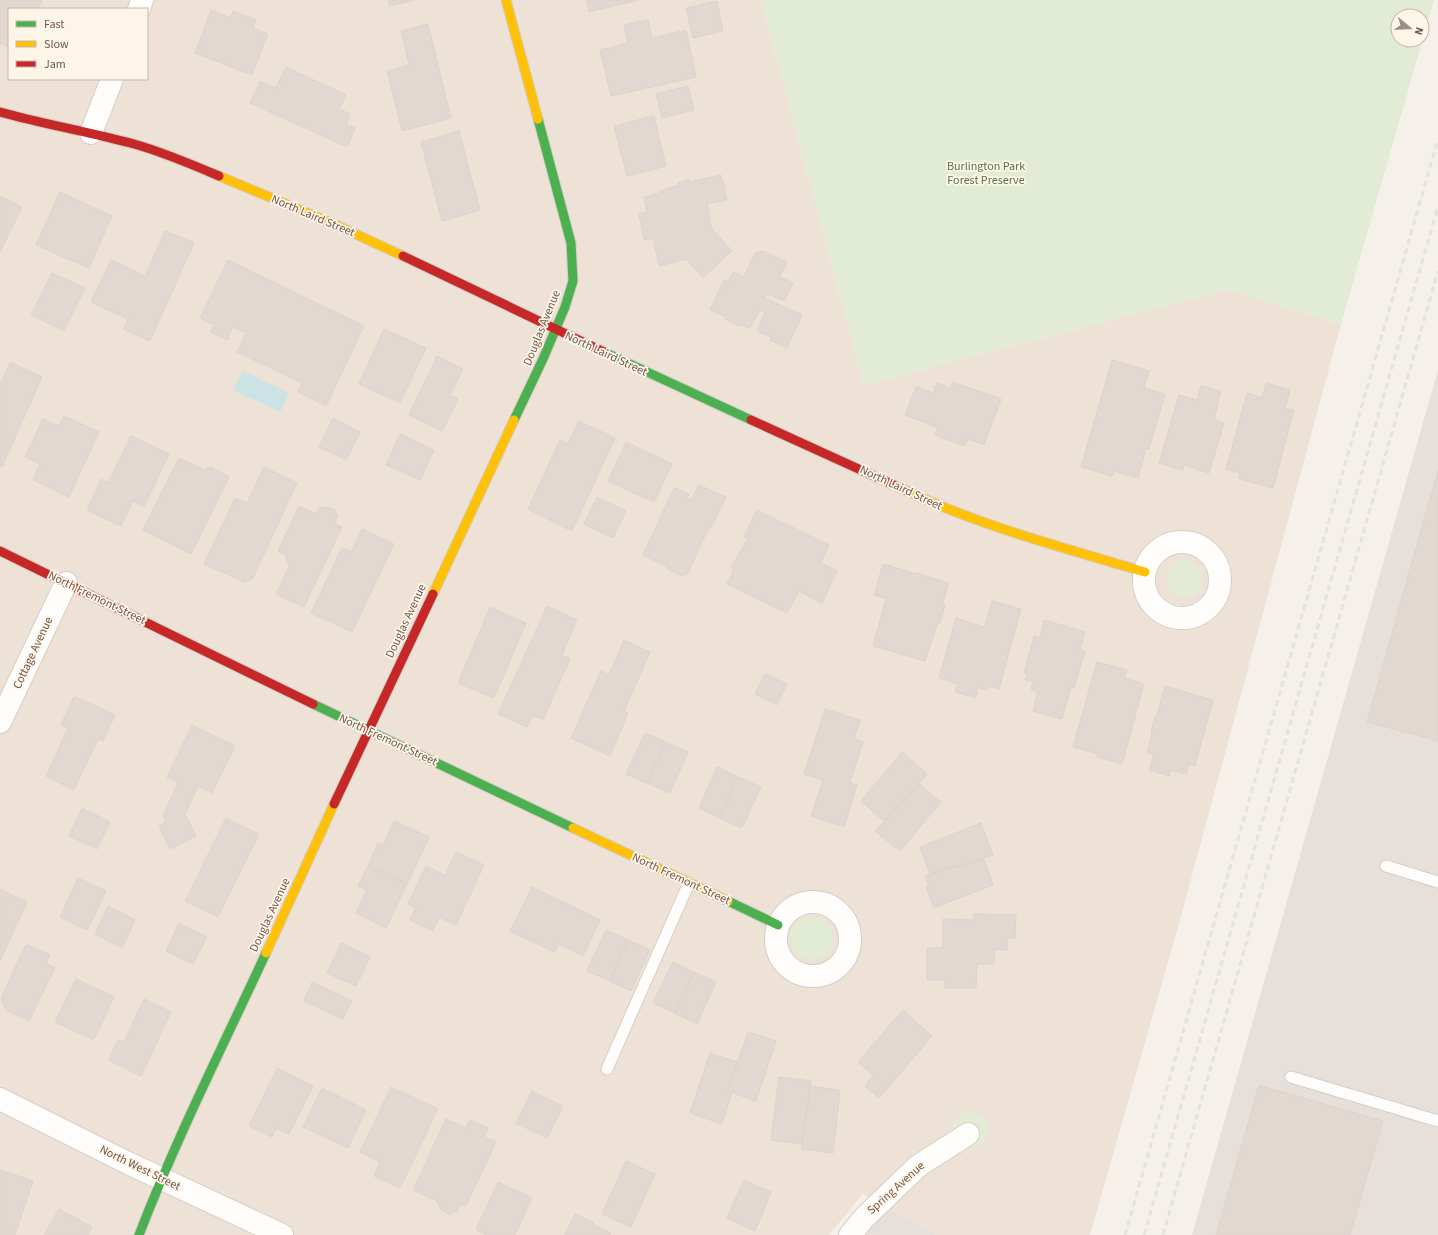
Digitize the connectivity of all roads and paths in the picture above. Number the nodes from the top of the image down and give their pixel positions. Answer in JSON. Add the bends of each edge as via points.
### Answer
{"nodes":[{"id":1,"x":506,"y":0,"type":"edge"},
{"id":2,"x":112,"y":80,"type":"edge"},
{"id":3,"x":0,"y":112,"type":"edge"},
{"id":4,"x":91,"y":133,"type":"junction"},
{"id":5,"x":556,"y":330,"type":"junction"},
{"id":6,"x":0,"y":551,"type":"edge"},
{"id":7,"x":1145,"y":572,"type":"dead end"},
{"id":8,"x":66,"y":583,"type":"junction"},
{"id":9,"x":0,"y":722,"type":"edge"},
{"id":10,"x":368,"y":731,"type":"junction"},
{"id":11,"x":1386,"y":866,"type":"dead end"},
{"id":12,"x":1438,"y":882,"type":"edge"},
{"id":13,"x":689,"y":883,"type":"junction"},
{"id":14,"x":778,"y":925,"type":"dead end"},
{"id":15,"x":607,"y":1069,"type":"dead end"},
{"id":16,"x":1291,"y":1077,"type":"dead end"},
{"id":17,"x":0,"y":1099,"type":"edge"},
{"id":18,"x":1438,"y":1121,"type":"edge"},
{"id":19,"x":968,"y":1134,"type":"dead end"},
{"id":20,"x":162,"y":1179,"type":"junction"},
{"id":21,"x":139,"y":1235,"type":"edge"},
{"id":22,"x":282,"y":1235,"type":"edge"},
{"id":23,"x":850,"y":1235,"type":"edge"}],
"edges":[{"from":1,"to":5,"type":"street","name":"Douglas Avenue","via":[[571,243],[573,281]]},
{"from":2,"to":4,"type":"street"},
{"from":3,"to":4,"type":"street","name":"North Laird Street"},
{"from":4,"to":5,"type":"street","name":"North Laird Street","via":[[174,156],[336,225]]},
{"from":5,"to":7,"type":"street","name":"North Laird Street","via":[[938,506],[1003,529]]},
{"from":5,"to":10,"type":"street","name":"Douglas Avenue"},
{"from":6,"to":8,"type":"street","name":"North Fremont Street"},
{"from":8,"to":9,"type":"street","name":"Cottage Avenue"},
{"from":8,"to":10,"type":"street","name":"North Fremont Street"},
{"from":10,"to":13,"type":"street","name":"North Fremont Street"},
{"from":10,"to":20,"type":"street","name":"Douglas Avenue"},
{"from":11,"to":12,"type":"lane"},
{"from":13,"to":14,"type":"street","name":"North Fremont Street"},
{"from":13,"to":15,"type":"lane"},
{"from":16,"to":18,"type":"lane"},
{"from":17,"to":20,"type":"street","name":"North West Street"},
{"from":19,"to":23,"type":"street","name":"Spring Avenue","via":[[918,1166]]},
{"from":20,"to":21,"type":"street","name":"Douglas Avenue"},
{"from":20,"to":22,"type":"street","name":"North West Street"}]}
